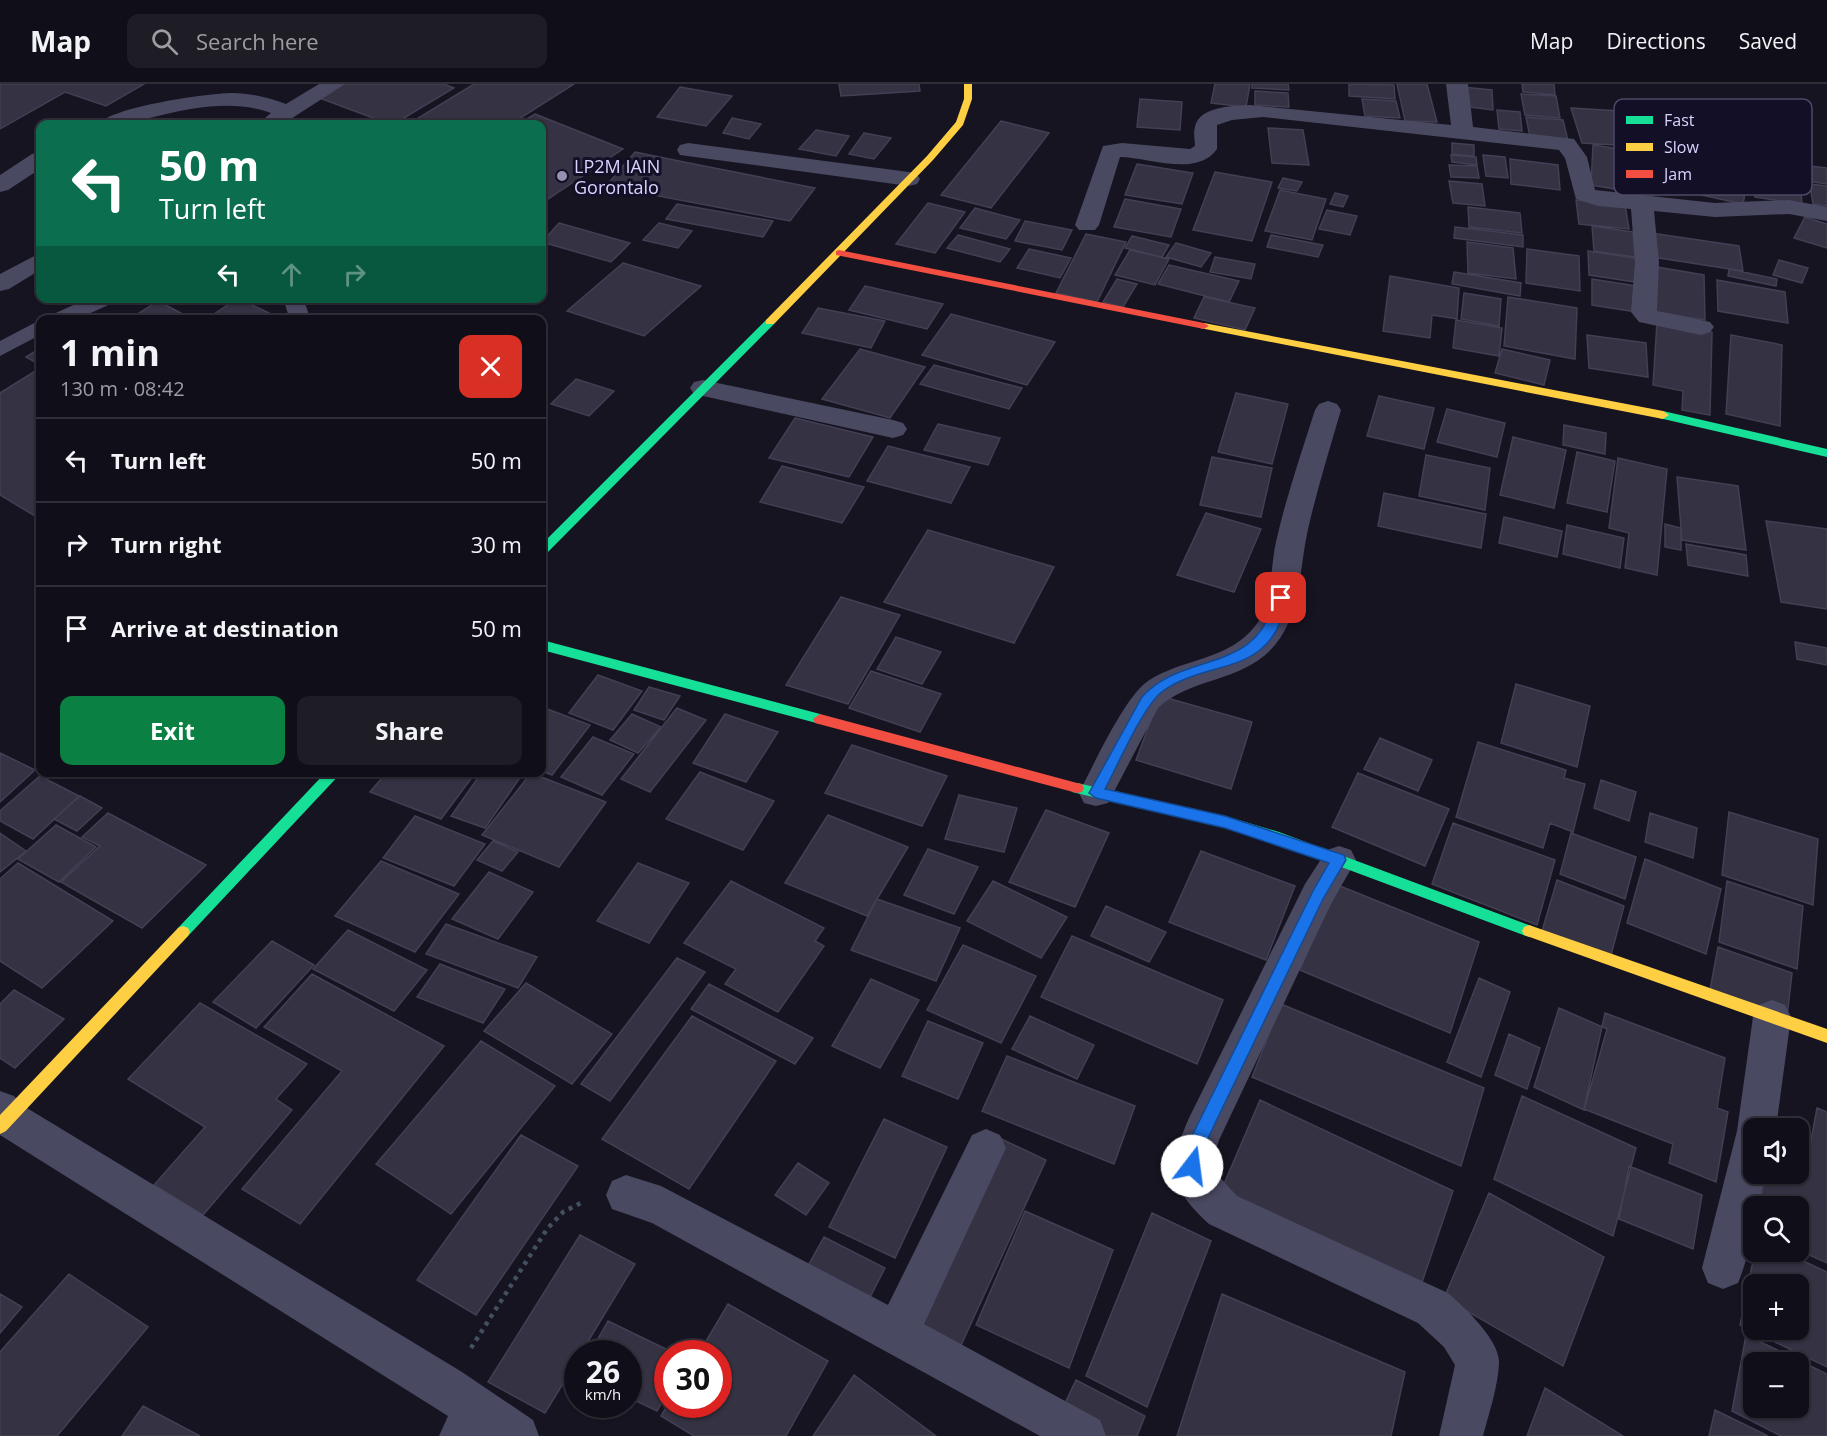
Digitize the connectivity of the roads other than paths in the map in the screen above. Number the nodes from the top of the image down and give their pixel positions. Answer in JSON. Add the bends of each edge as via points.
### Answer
{"nodes":[{"id":1,"x":334,"y":84,"type":"edge"},
{"id":2,"x":968,"y":84,"type":"edge"},
{"id":3,"x":1457,"y":84,"type":"edge"},
{"id":4,"x":288,"y":112,"type":"junction"},
{"id":5,"x":123,"y":120,"type":"edge"},
{"id":6,"x":275,"y":120,"type":"edge"},
{"id":7,"x":1463,"y":133,"type":"junction"},
{"id":8,"x":688,"y":150,"type":"dead end"},
{"id":9,"x":36,"y":162,"type":"edge"},
{"id":10,"x":909,"y":179,"type":"junction"},
{"id":11,"x":0,"y":185,"type":"edge"},
{"id":12,"x":1642,"y":205,"type":"junction"},
{"id":13,"x":1827,"y":214,"type":"edge"},
{"id":14,"x":1087,"y":225,"type":"dead end"},
{"id":15,"x":839,"y":253,"type":"junction"},
{"id":16,"x":36,"y":262,"type":"edge"},
{"id":17,"x":1,"y":283,"type":"edge"},
{"id":18,"x":96,"y":303,"type":"edge"},
{"id":19,"x":68,"y":315,"type":"edge"},
{"id":20,"x":1701,"y":327,"type":"dead end"},
{"id":21,"x":36,"y":328,"type":"edge"},
{"id":22,"x":0,"y":350,"type":"edge"},
{"id":23,"x":703,"y":388,"type":"junction"},
{"id":24,"x":1328,"y":410,"type":"dead end"},
{"id":25,"x":893,"y":429,"type":"dead end"},
{"id":26,"x":1827,"y":453,"type":"edge"},
{"id":27,"x":546,"y":547,"type":"edge"},
{"id":28,"x":546,"y":646,"type":"edge"},
{"id":29,"x":330,"y":777,"type":"edge"},
{"id":30,"x":1096,"y":793,"type":"junction"},
{"id":31,"x":1339,"y":860,"type":"junction"},
{"id":32,"x":1772,"y":1017,"type":"junction"},
{"id":33,"x":1827,"y":1036,"type":"edge"},
{"id":34,"x":3,"y":1118,"type":"edge"},
{"id":35,"x":1757,"y":1118,"type":"edge"},
{"id":36,"x":986,"y":1148,"type":"dead end"},
{"id":37,"x":1743,"y":1184,"type":"edge"},
{"id":38,"x":626,"y":1195,"type":"road end"},
{"id":39,"x":1723,"y":1268,"type":"dead end"},
{"id":40,"x":897,"y":1333,"type":"junction"},
{"id":41,"x":461,"y":1411,"type":"edge"},
{"id":42,"x":517,"y":1436,"type":"edge"},
{"id":43,"x":1084,"y":1436,"type":"edge"},
{"id":44,"x":1461,"y":1436,"type":"edge"}],
"edges":[{"from":1,"to":4,"type":"street"},
{"from":2,"to":10,"type":"street","via":[[968,99],[960,123]]},
{"from":3,"to":7,"type":"street"},
{"from":4,"to":5,"type":"street","via":[[245,100],[219,100]]},
{"from":4,"to":6,"type":"street"},
{"from":7,"to":12,"type":"street","via":[[1566,144],[1576,157],[1584,194],[1598,200]]},
{"from":7,"to":14,"type":"street","via":[[1342,118],[1237,112],[1206,124],[1206,149],[1192,158],[1129,149],[1111,151]]},
{"from":8,"to":10,"type":"street"},
{"from":9,"to":11,"type":"street"},
{"from":10,"to":15,"type":"street"},
{"from":12,"to":13,"type":"street","via":[[1715,210],[1789,207]]},
{"from":12,"to":20,"type":"street","via":[[1647,262],[1644,312],[1648,317]]},
{"from":15,"to":23,"type":"street"},
{"from":15,"to":26,"type":"street","via":[[1128,313],[1487,378]]},
{"from":16,"to":17,"type":"street"},
{"from":18,"to":19,"type":"lane"},
{"from":21,"to":22,"type":"lane"},
{"from":23,"to":25,"type":"street"},
{"from":23,"to":27,"type":"street"},
{"from":24,"to":30,"type":"street","via":[[1290,542],[1278,612],[1263,638],[1229,662],[1157,688],[1146,700]]},
{"from":28,"to":30,"type":"street"},
{"from":29,"to":34,"type":"street"},
{"from":30,"to":31,"type":"street","via":[[1225,822]]},
{"from":31,"to":32,"type":"street"},
{"from":31,"to":44,"type":"street","via":[[1318,895],[1203,1131],[1192,1166],[1202,1192],[1223,1210],[1432,1308],[1459,1332],[1478,1361]]},
{"from":32,"to":33,"type":"street"},
{"from":32,"to":35,"type":"street"},
{"from":34,"to":41,"type":"street"},
{"from":36,"to":40,"type":"street"},
{"from":37,"to":39,"type":"street"},
{"from":38,"to":40,"type":"street","via":[[661,1206]]},
{"from":40,"to":43,"type":"street"},
{"from":41,"to":42,"type":"street"}]}
